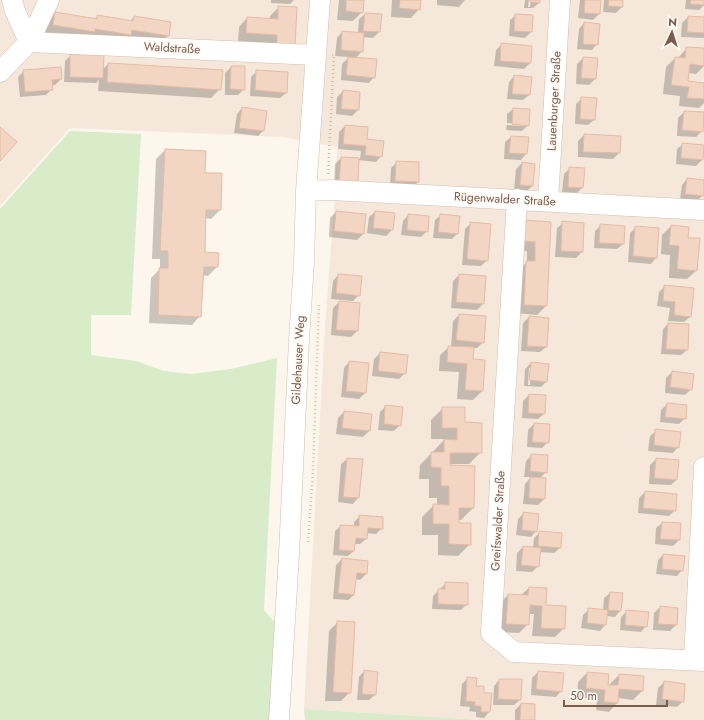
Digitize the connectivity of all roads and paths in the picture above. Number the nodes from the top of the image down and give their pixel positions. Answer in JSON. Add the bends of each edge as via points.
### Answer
{"nodes":[{"id":1,"x":12,"y":0,"type":"edge"},
{"id":2,"x":50,"y":0,"type":"edge"},
{"id":3,"x":320,"y":0,"type":"edge"},
{"id":4,"x":560,"y":0,"type":"edge"},
{"id":5,"x":29,"y":42,"type":"junction"},
{"id":6,"x":316,"y":55,"type":"junction"},
{"id":7,"x":0,"y":72,"type":"edge"},
{"id":8,"x":306,"y":190,"type":"junction"},
{"id":9,"x":331,"y":190,"type":"junction"},
{"id":10,"x":517,"y":199,"type":"junction"},
{"id":11,"x":548,"y":201,"type":"junction"},
{"id":12,"x":704,"y":210,"type":"edge"},
{"id":13,"x":704,"y":467,"type":"edge"},
{"id":14,"x":700,"y":611,"type":"edge"},
{"id":15,"x":699,"y":660,"type":"edge"},
{"id":16,"x":279,"y":720,"type":"edge"}],
"edges":[{"from":1,"to":5,"type":"street"},
{"from":2,"to":5,"type":"street"},
{"from":3,"to":6,"type":"street","name":"Gildehauser Weg"},
{"from":4,"to":11,"type":"street","name":"Lauenburger Straße"},
{"from":5,"to":6,"type":"street","name":"Waldstraße"},
{"from":5,"to":7,"type":"street"},
{"from":6,"to":8,"type":"street","name":"Gildehauser Weg"},
{"from":6,"to":9,"type":"path","via":[[334,55],[328,177]]},
{"from":8,"to":9,"type":"street","name":"Rügenwalder Straße"},
{"from":8,"to":16,"type":"street","name":"Gildehauser Weg"},
{"from":9,"to":10,"type":"street","name":"Rügenwalder Straße"},
{"from":10,"to":11,"type":"street","name":"Rügenwalder Straße"},
{"from":10,"to":15,"type":"street","name":"Greifswalder Straße","via":[[492,633],[514,652]]},
{"from":11,"to":12,"type":"street","name":"Rügenwalder Straße"},
{"from":13,"to":14,"type":"street"},
{"from":14,"to":15,"type":"street"}]}
